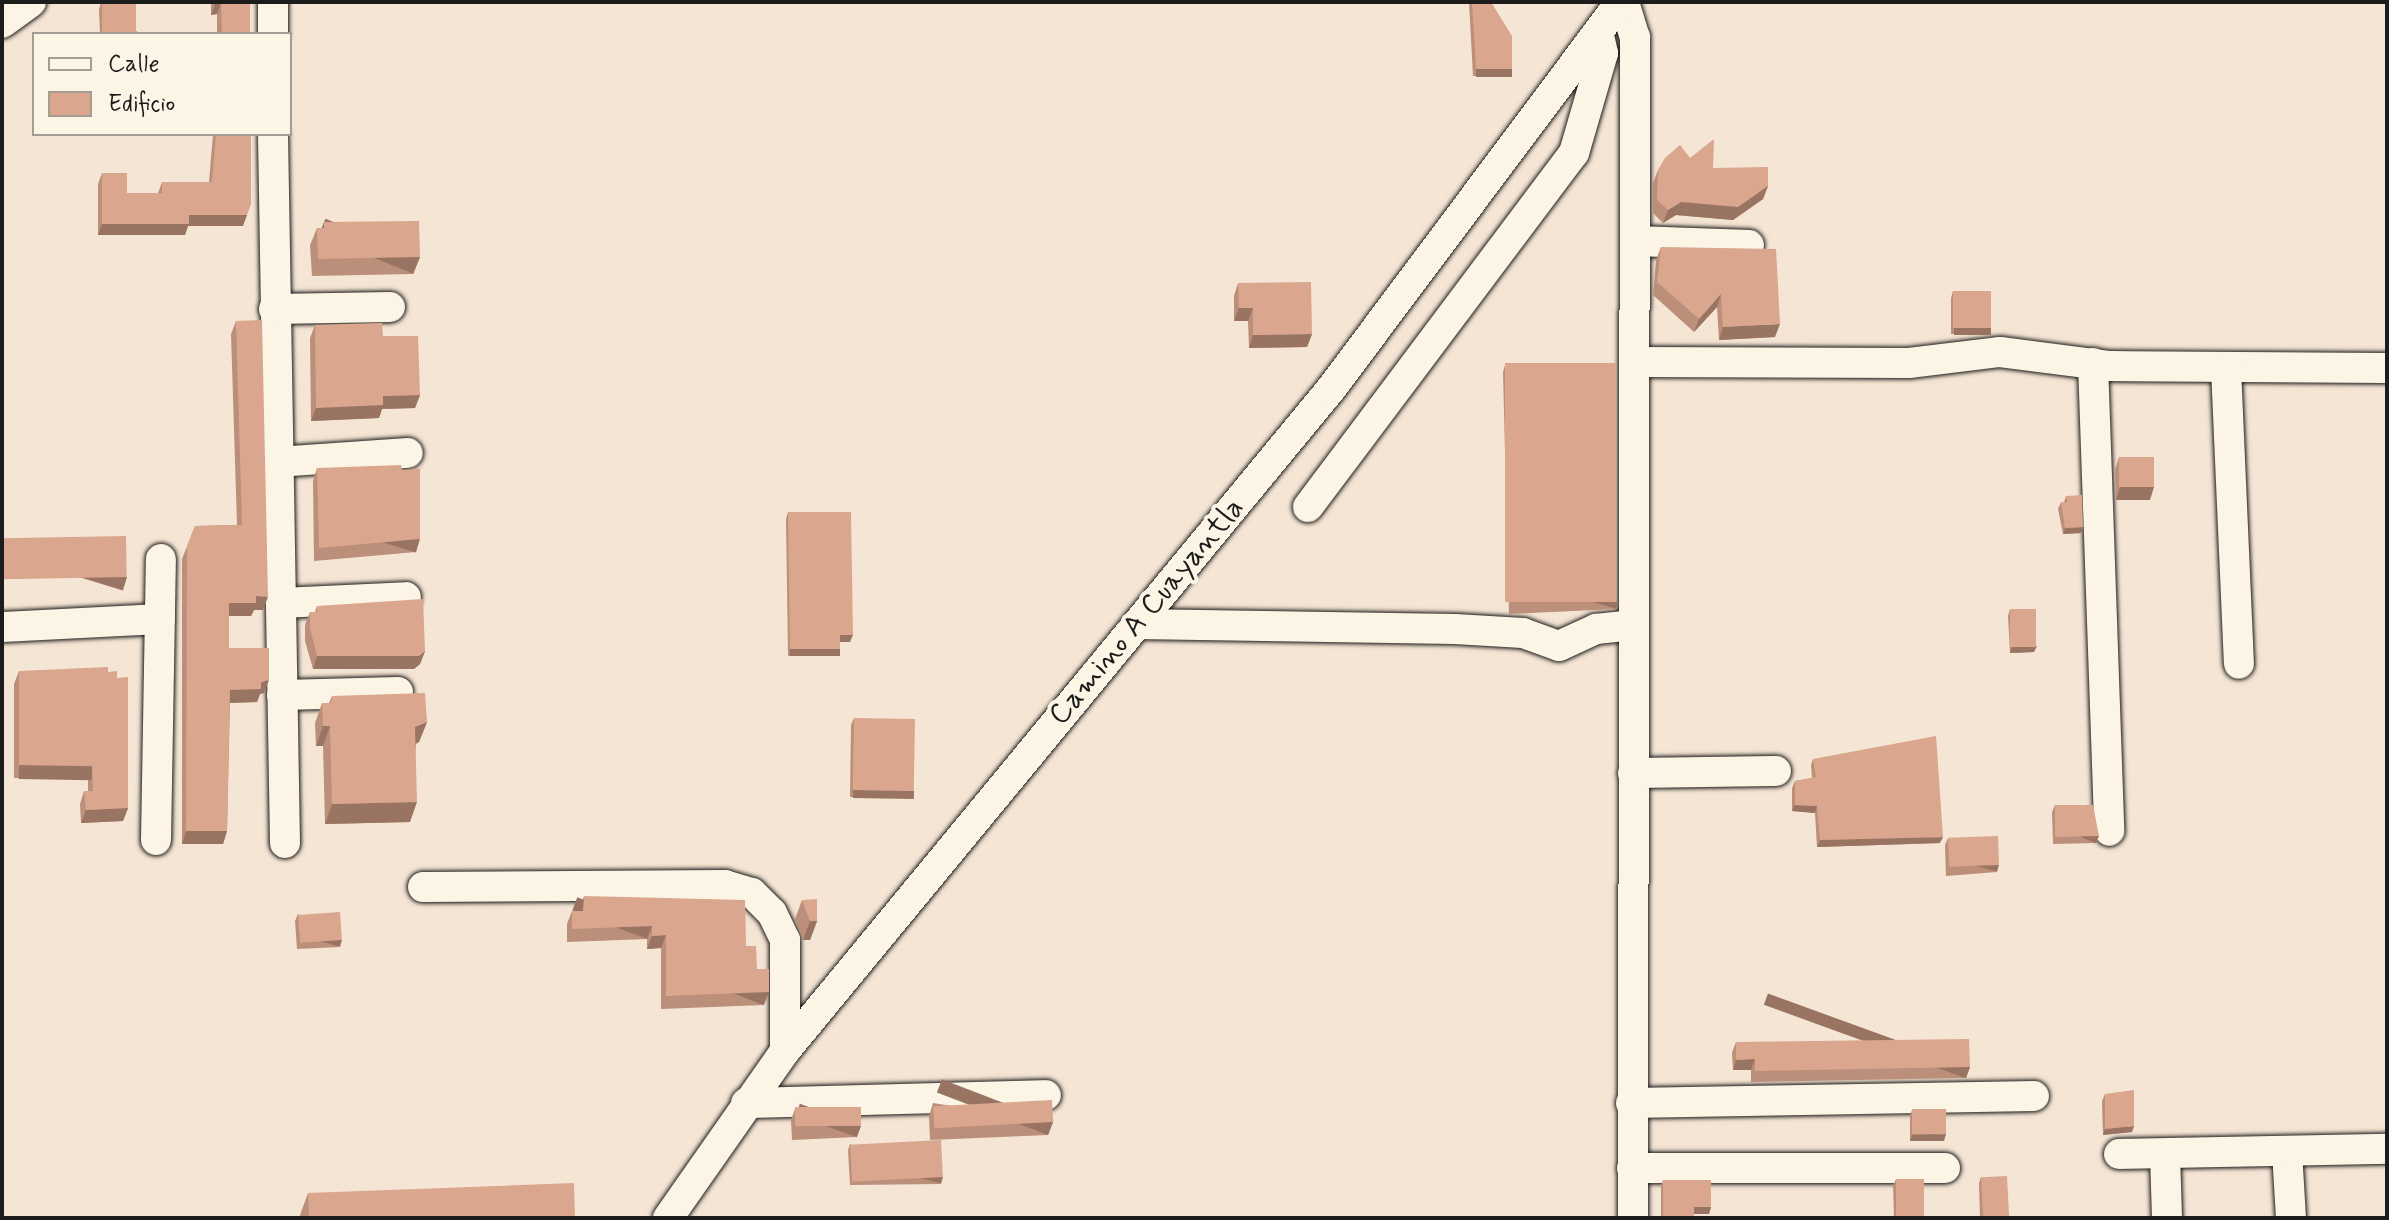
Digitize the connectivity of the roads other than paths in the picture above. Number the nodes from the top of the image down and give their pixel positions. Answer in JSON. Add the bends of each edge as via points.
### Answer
{"nodes":[{"id":1,"x":273,"y":2,"type":"edge"},
{"id":2,"x":1622,"y":2,"type":"edge"},
{"id":3,"x":273,"y":32,"type":"edge"},
{"id":4,"x":1599,"y":36,"type":"junction"},
{"id":5,"x":273,"y":136,"type":"edge"},
{"id":6,"x":1636,"y":241,"type":"junction"},
{"id":7,"x":1749,"y":245,"type":"edge"},
{"id":8,"x":390,"y":307,"type":"dead end"},
{"id":9,"x":274,"y":309,"type":"junction"},
{"id":10,"x":1636,"y":362,"type":"junction"},
{"id":11,"x":2093,"y":363,"type":"junction"},
{"id":12,"x":2226,"y":368,"type":"junction"},
{"id":13,"x":2387,"y":368,"type":"edge"},
{"id":14,"x":408,"y":453,"type":"dead end"},
{"id":15,"x":278,"y":462,"type":"junction"},
{"id":16,"x":1308,"y":507,"type":"dead end"},
{"id":17,"x":161,"y":559,"type":"dead end"},
{"id":18,"x":406,"y":597,"type":"edge"},
{"id":19,"x":281,"y":603,"type":"junction"},
{"id":20,"x":160,"y":619,"type":"junction"},
{"id":21,"x":1137,"y":624,"type":"junction"},
{"id":22,"x":1634,"y":625,"type":"junction"},
{"id":23,"x":2,"y":627,"type":"edge"},
{"id":24,"x":2239,"y":664,"type":"dead end"},
{"id":25,"x":398,"y":692,"type":"edge"},
{"id":26,"x":282,"y":695,"type":"junction"},
{"id":27,"x":1776,"y":771,"type":"dead end"},
{"id":28,"x":1633,"y":773,"type":"junction"},
{"id":29,"x":2109,"y":831,"type":"dead end"},
{"id":30,"x":156,"y":840,"type":"dead end"},
{"id":31,"x":285,"y":843,"type":"dead end"},
{"id":32,"x":423,"y":887,"type":"dead end"},
{"id":33,"x":785,"y":1051,"type":"junction"},
{"id":34,"x":1046,"y":1095,"type":"dead end"},
{"id":35,"x":2034,"y":1096,"type":"dead end"},
{"id":36,"x":746,"y":1103,"type":"junction"},
{"id":37,"x":1631,"y":1103,"type":"junction"},
{"id":38,"x":2387,"y":1149,"type":"edge"},
{"id":39,"x":2287,"y":1151,"type":"junction"},
{"id":40,"x":2119,"y":1154,"type":"dead end"},
{"id":41,"x":2165,"y":1154,"type":"junction"},
{"id":42,"x":1632,"y":1168,"type":"junction"},
{"id":43,"x":1945,"y":1168,"type":"dead end"},
{"id":44,"x":668,"y":1218,"type":"edge"},
{"id":45,"x":1633,"y":1218,"type":"edge"},
{"id":46,"x":2167,"y":1218,"type":"edge"},
{"id":47,"x":2291,"y":1218,"type":"edge"}],
"edges":[{"from":1,"to":3,"type":"street"},
{"from":2,"to":4,"type":"street","name":"Camino A Cuayantla"},
{"from":2,"to":6,"type":"street","via":[[1635,37]]},
{"from":4,"to":16,"type":"street","via":[[1603,53],[1574,153]]},
{"from":4,"to":21,"type":"street","name":"Camino A Cuayantla","via":[[1331,389]]},
{"from":5,"to":9,"type":"street"},
{"from":6,"to":7,"type":"street"},
{"from":6,"to":10,"type":"street"},
{"from":8,"to":9,"type":"street"},
{"from":9,"to":15,"type":"street"},
{"from":10,"to":11,"type":"street","via":[[1909,363],[2000,352]]},
{"from":10,"to":22,"type":"street"},
{"from":11,"to":12,"type":"street"},
{"from":11,"to":29,"type":"street"},
{"from":12,"to":13,"type":"street"},
{"from":12,"to":24,"type":"street"},
{"from":14,"to":15,"type":"street"},
{"from":15,"to":19,"type":"street"},
{"from":17,"to":20,"type":"street"},
{"from":18,"to":19,"type":"street"},
{"from":19,"to":26,"type":"street"},
{"from":20,"to":23,"type":"street"},
{"from":20,"to":30,"type":"street"},
{"from":21,"to":22,"type":"street","via":[[1455,629],[1523,633],[1559,646],[1596,629]]},
{"from":21,"to":33,"type":"street","name":"Camino A Cuayantla"},
{"from":22,"to":28,"type":"street"},
{"from":25,"to":26,"type":"street"},
{"from":26,"to":31,"type":"street"},
{"from":27,"to":28,"type":"street"},
{"from":28,"to":37,"type":"street"},
{"from":32,"to":33,"type":"street","via":[[725,885],[752,893],[772,913],[785,940]]},
{"from":33,"to":36,"type":"street","name":"Camino A Cuayantla"},
{"from":34,"to":36,"type":"street"},
{"from":35,"to":37,"type":"street"},
{"from":36,"to":44,"type":"street","name":"Camino A Cuayantla"},
{"from":37,"to":42,"type":"street"},
{"from":38,"to":39,"type":"street"},
{"from":39,"to":41,"type":"street"},
{"from":39,"to":47,"type":"street"},
{"from":40,"to":41,"type":"street"},
{"from":41,"to":46,"type":"street"},
{"from":42,"to":43,"type":"street"},
{"from":42,"to":45,"type":"street"}]}
